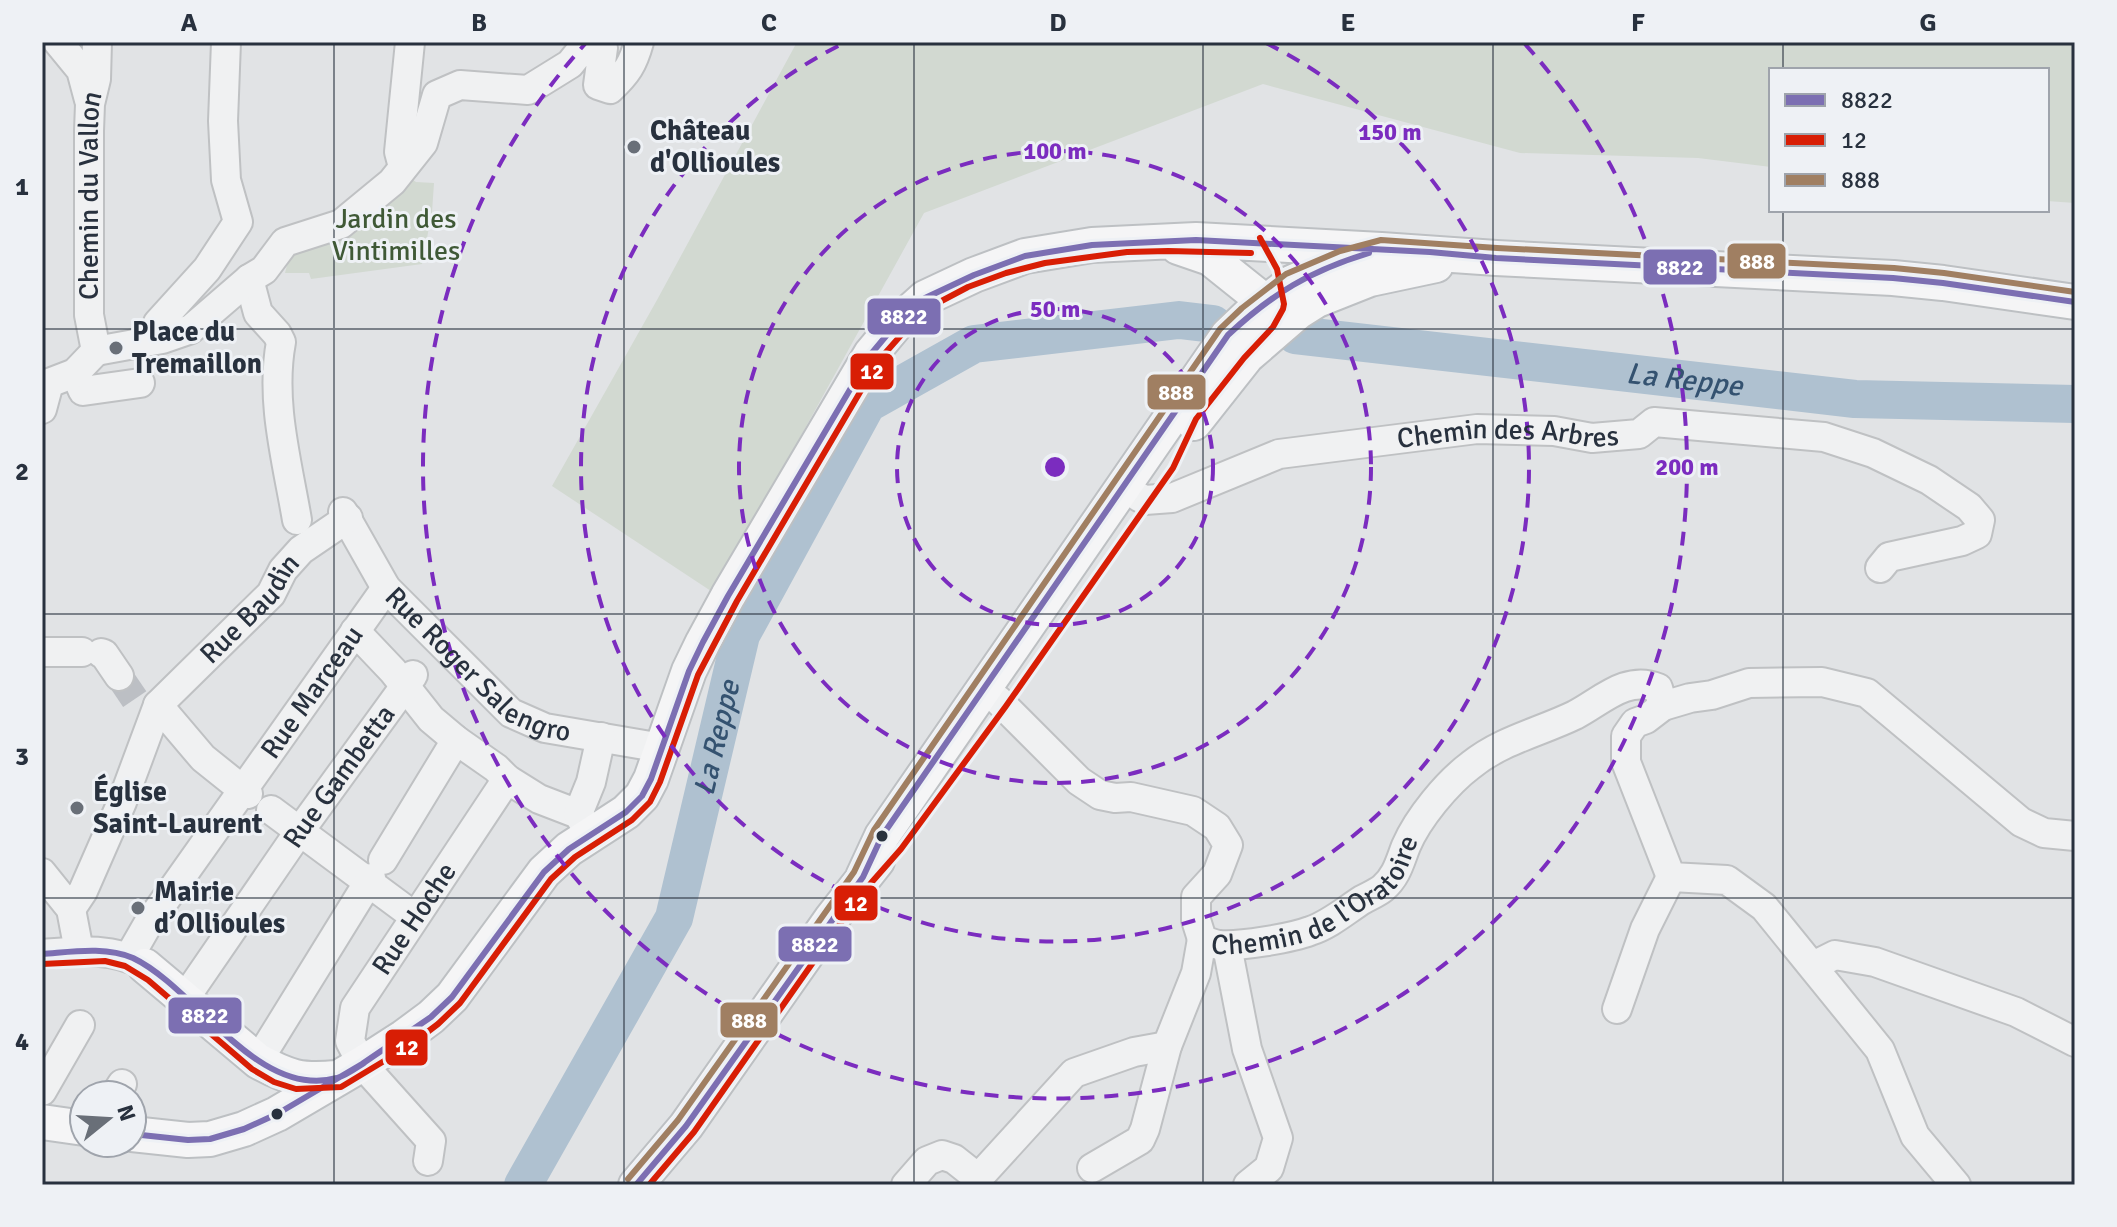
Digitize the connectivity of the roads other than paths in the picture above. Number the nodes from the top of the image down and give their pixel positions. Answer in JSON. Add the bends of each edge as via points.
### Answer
{"nodes":[{"id":1,"x":58,"y":42,"type":"edge"},
{"id":2,"x":97,"y":42,"type":"edge"},
{"id":3,"x":226,"y":42,"type":"edge"},
{"id":4,"x":410,"y":42,"type":"edge"},
{"id":5,"x":639,"y":42,"type":"edge"},
{"id":6,"x":90,"y":104,"type":"junction"},
{"id":7,"x":403,"y":167,"type":"junction"},
{"id":8,"x":1158,"y":241,"type":"junction"},
{"id":9,"x":1251,"y":243,"type":"junction"},
{"id":10,"x":1381,"y":250,"type":"junction"},
{"id":11,"x":1496,"y":258,"type":"junction"},
{"id":12,"x":1229,"y":273,"type":"junction"},
{"id":13,"x":249,"y":279,"type":"junction"},
{"id":14,"x":2075,"y":302,"type":"edge"},
{"id":15,"x":1277,"y":304,"type":"junction"},
{"id":16,"x":160,"y":331,"type":"junction"},
{"id":17,"x":1228,"y":335,"type":"junction"},
{"id":18,"x":94,"y":343,"type":"junction"},
{"id":19,"x":75,"y":373,"type":"junction"},
{"id":20,"x":140,"y":383,"type":"dead end"},
{"id":21,"x":42,"y":409,"type":"edge"},
{"id":22,"x":1139,"y":497,"type":"junction"},
{"id":23,"x":345,"y":515,"type":"joint"},
{"id":24,"x":299,"y":537,"type":"junction"},
{"id":25,"x":1880,"y":568,"type":"dead end"},
{"id":26,"x":386,"y":588,"type":"junction"},
{"id":27,"x":355,"y":631,"type":"junction"},
{"id":28,"x":470,"y":638,"type":"dead end"},
{"id":29,"x":439,"y":640,"type":"junction"},
{"id":30,"x":42,"y":652,"type":"edge"},
{"id":31,"x":119,"y":676,"type":"tunnel mouth"},
{"id":32,"x":409,"y":680,"type":"junction"},
{"id":33,"x":998,"y":700,"type":"junction"},
{"id":34,"x":148,"y":704,"type":"junction"},
{"id":35,"x":1663,"y":706,"type":"junction"},
{"id":36,"x":601,"y":737,"type":"junction"},
{"id":37,"x":456,"y":740,"type":"junction"},
{"id":38,"x":662,"y":748,"type":"junction"},
{"id":39,"x":507,"y":779,"type":"junction"},
{"id":40,"x":245,"y":792,"type":"junction"},
{"id":41,"x":271,"y":810,"type":"dead end"},
{"id":42,"x":585,"y":824,"type":"junction"},
{"id":43,"x":299,"y":832,"type":"junction"},
{"id":44,"x":2075,"y":836,"type":"edge"},
{"id":45,"x":42,"y":873,"type":"edge"},
{"id":46,"x":374,"y":874,"type":"junction"},
{"id":47,"x":863,"y":877,"type":"junction"},
{"id":48,"x":1671,"y":877,"type":"junction"},
{"id":49,"x":71,"y":909,"type":"junction"},
{"id":50,"x":414,"y":916,"type":"junction"},
{"id":51,"x":1215,"y":942,"type":"junction"},
{"id":52,"x":79,"y":951,"type":"junction"},
{"id":53,"x":42,"y":954,"type":"edge"},
{"id":54,"x":137,"y":961,"type":"junction"},
{"id":55,"x":1813,"y":966,"type":"junction"},
{"id":56,"x":185,"y":998,"type":"junction"},
{"id":57,"x":1617,"y":1009,"type":"dead end"},
{"id":58,"x":80,"y":1025,"type":"dead end"},
{"id":59,"x":2075,"y":1042,"type":"edge"},
{"id":60,"x":1167,"y":1046,"type":"junction"},
{"id":61,"x":258,"y":1061,"type":"junction"},
{"id":62,"x":349,"y":1071,"type":"junction"},
{"id":63,"x":42,"y":1091,"type":"edge"},
{"id":64,"x":42,"y":1122,"type":"edge"},
{"id":65,"x":253,"y":1124,"type":"junction"},
{"id":66,"x":68,"y":1126,"type":"edge"},
{"id":67,"x":148,"y":1136,"type":"edge"},
{"id":68,"x":428,"y":1161,"type":"dead end"},
{"id":69,"x":1092,"y":1168,"type":"dead end"},
{"id":70,"x":636,"y":1185,"type":"edge"},
{"id":71,"x":906,"y":1185,"type":"edge"},
{"id":72,"x":1248,"y":1185,"type":"edge"},
{"id":73,"x":1956,"y":1185,"type":"edge"}],
"edges":[{"from":1,"to":6,"type":"street","via":[[81,70]]},
{"from":2,"to":6,"type":"street","name":"Chemin du Vallon"},
{"from":3,"to":16,"type":"street","via":[[226,180],[238,222]]},
{"from":4,"to":7,"type":"street","via":[[399,152]]},
{"from":5,"to":7,"type":"street","via":[[624,77],[610,89],[598,85],[603,48],[586,44],[570,64],[528,90],[460,85],[437,95],[423,143]]},
{"from":6,"to":18,"type":"street","name":"Chemin du Vallon","via":[[89,315]]},
{"from":7,"to":13,"type":"street","via":[[341,224],[285,242],[264,270]]},
{"from":8,"to":9,"type":"main road"},
{"from":8,"to":12,"type":"main road","via":[[1210,258]]},
{"from":8,"to":38,"type":"main road","via":[[1025,256],[925,298],[896,324],[871,354],[728,596],[689,671]]},
{"from":9,"to":10,"type":"main road"},
{"from":9,"to":15,"type":"main road"},
{"from":10,"to":11,"type":"main road"},
{"from":10,"to":15,"type":"main road","via":[[1291,283]]},
{"from":11,"to":14,"type":"main road","via":[[1893,278]]},
{"from":11,"to":15,"type":"main road","via":[[1421,267],[1317,300]]},
{"from":12,"to":15,"type":"main road"},
{"from":12,"to":17,"type":"main road"},
{"from":13,"to":16,"type":"street","via":[[191,329]]},
{"from":13,"to":24,"type":"street","via":[[258,313],[281,342],[278,407]]},
{"from":15,"to":17,"type":"main road"},
{"from":15,"to":22,"type":"main road","via":[[1187,414],[1164,463]]},
{"from":16,"to":18,"type":"street"},
{"from":17,"to":47,"type":"main road","via":[[882,836]]},
{"from":18,"to":19,"type":"street"},
{"from":19,"to":20,"type":"street","via":[[83,391]]},
{"from":19,"to":21,"type":"street","via":[[49,383]]},
{"from":22,"to":25,"type":"street","name":"Chemin des Arbres","via":[[1172,498],[1279,454],[1477,429],[1554,431],[1592,438],[1639,434],[1654,422],[1824,437],[1929,480],[1980,520],[1977,534],[1889,557]]},
{"from":22,"to":33,"type":"main road"},
{"from":23,"to":24,"type":"street","name":"Rue Baudin"},
{"from":23,"to":26,"type":"street","name":"Rue Roger Salengro"},
{"from":24,"to":34,"type":"street","name":"Rue Baudin","via":[[271,594]]},
{"from":26,"to":27,"type":"street","name":"Rue Marceau"},
{"from":26,"to":29,"type":"street","name":"Rue Roger Salengro"},
{"from":27,"to":32,"type":"street","via":[[393,671]]},
{"from":27,"to":40,"type":"street","name":"Rue Marceau"},
{"from":28,"to":29,"type":"street","via":[[459,644]]},
{"from":29,"to":36,"type":"street","name":"Rue Roger Salengro","via":[[511,713],[545,728]]},
{"from":30,"to":31,"type":"street","via":[[104,654]]},
{"from":32,"to":37,"type":"street","via":[[431,719]]},
{"from":32,"to":43,"type":"street","name":"Rue Gambetta"},
{"from":33,"to":47,"type":"main road"},
{"from":33,"to":51,"type":"street","name":"Chemin de l'Oratoire","via":[[1079,781],[1100,795],[1193,811],[1217,827],[1228,845],[1217,874],[1196,897],[1196,920]]},
{"from":34,"to":40,"type":"street"},
{"from":34,"to":49,"type":"street","via":[[122,802]]},
{"from":35,"to":44,"type":"street","via":[[1749,683],[1822,682],[1867,693],[2021,822],[2044,833]]},
{"from":35,"to":48,"type":"street","via":[[1635,723],[1626,736],[1626,762]]},
{"from":35,"to":51,"type":"street","name":"Chemin de l'Oratoire","via":[[1658,688],[1633,684],[1496,747],[1446,788],[1419,823],[1399,868],[1383,888],[1309,932]]},
{"from":36,"to":38,"type":"street","name":"Rue Roger Salengro"},
{"from":36,"to":42,"type":"street"},
{"from":37,"to":39,"type":"street"},
{"from":37,"to":46,"type":"street"},
{"from":38,"to":42,"type":"main road","via":[[642,796],[626,812]]},
{"from":39,"to":42,"type":"street"},
{"from":39,"to":50,"type":"street","name":"Rue Hoche"},
{"from":40,"to":54,"type":"street","name":"Rue Marceau","via":[[148,924]]},
{"from":41,"to":43,"type":"street"},
{"from":42,"to":62,"type":"main road","via":[[452,997],[404,1037]]},
{"from":43,"to":46,"type":"street"},
{"from":43,"to":56,"type":"street","name":"Rue Gambetta"},
{"from":45,"to":49,"type":"street"},
{"from":46,"to":50,"type":"street"},
{"from":46,"to":61,"type":"street"},
{"from":47,"to":70,"type":"main road","via":[[686,1126]]},
{"from":48,"to":55,"type":"street","via":[[1727,880],[1764,907]]},
{"from":48,"to":57,"type":"street","via":[[1645,929]]},
{"from":49,"to":52,"type":"street"},
{"from":50,"to":62,"type":"street","name":"Rue Hoche","via":[[355,1008]]},
{"from":51,"to":60,"type":"street","via":[[1196,973]]},
{"from":51,"to":72,"type":"street","via":[[1278,1138],[1269,1168]]},
{"from":52,"to":53,"type":"street"},
{"from":52,"to":54,"type":"street","via":[[106,951]]},
{"from":54,"to":56,"type":"main road"},
{"from":55,"to":59,"type":"street","via":[[1835,955],[1875,962],[2016,1012]]},
{"from":55,"to":73,"type":"street","via":[[1880,1050],[1915,1136]]},
{"from":56,"to":61,"type":"main road"},
{"from":58,"to":63,"type":"street"},
{"from":60,"to":69,"type":"street","via":[[1140,1140]]},
{"from":60,"to":71,"type":"street","via":[[1074,1073],[981,1175],[942,1155],[927,1161]]},
{"from":61,"to":62,"type":"main road","via":[[297,1079]]},
{"from":61,"to":65,"type":"main road","via":[[266,1098]]},
{"from":62,"to":65,"type":"main road"},
{"from":62,"to":68,"type":"street","via":[[431,1141]]},
{"from":64,"to":66,"type":"main road"},
{"from":65,"to":67,"type":"main road","via":[[210,1139]]}]}
